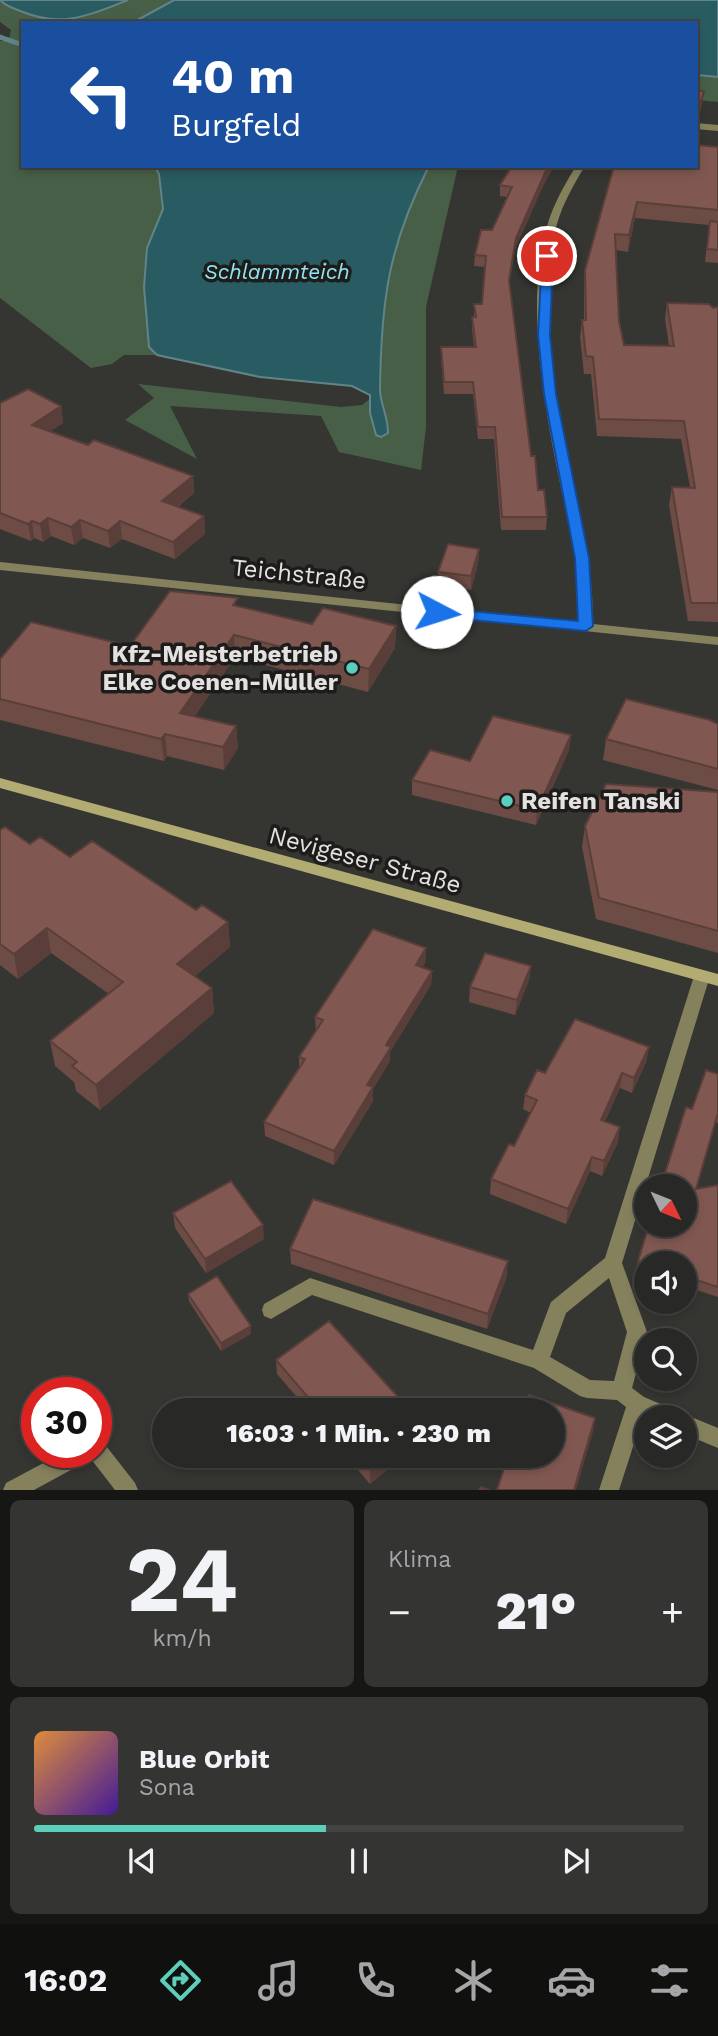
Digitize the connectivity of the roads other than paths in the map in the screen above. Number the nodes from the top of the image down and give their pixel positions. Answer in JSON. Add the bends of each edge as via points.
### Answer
{"nodes":[{"id":1,"x":698,"y":126,"type":"edge"},
{"id":2,"x":718,"y":128,"type":"edge"},
{"id":3,"x":580,"y":168,"type":"edge"},
{"id":4,"x":0,"y":566,"type":"edge"},
{"id":5,"x":586,"y":626,"type":"junction"},
{"id":6,"x":718,"y":641,"type":"edge"},
{"id":7,"x":0,"y":783,"type":"edge"},
{"id":8,"x":710,"y":978,"type":"edge"},
{"id":9,"x":613,"y":1263,"type":"junction"},
{"id":10,"x":271,"y":1310,"type":"dead end"},
{"id":11,"x":539,"y":1361,"type":"junction"},
{"id":12,"x":629,"y":1397,"type":"junction"},
{"id":13,"x":645,"y":1405,"type":"edge"},
{"id":14,"x":697,"y":1429,"type":"edge"},
{"id":15,"x":718,"y":1438,"type":"edge"},
{"id":16,"x":55,"y":1468,"type":"edge"},
{"id":17,"x":111,"y":1468,"type":"edge"},
{"id":18,"x":13,"y":1490,"type":"edge"},
{"id":19,"x":128,"y":1490,"type":"edge"},
{"id":20,"x":609,"y":1490,"type":"edge"}],
"edges":[{"from":1,"to":2,"type":"street"},
{"from":3,"to":5,"type":"street","via":[[551,226],[544,278],[544,335],[550,394],[582,558]]},
{"from":4,"to":5,"type":"street","name":"Teichstraße"},
{"from":5,"to":6,"type":"street","name":"Teichstraße"},
{"from":7,"to":8,"type":"main road","name":"Nevigeser Straße"},
{"from":8,"to":9,"type":"street"},
{"from":9,"to":11,"type":"street","via":[[558,1308]]},
{"from":9,"to":12,"type":"street","via":[[637,1332]]},
{"from":10,"to":11,"type":"street","via":[[310,1286]]},
{"from":11,"to":12,"type":"street","via":[[587,1389]]},
{"from":12,"to":13,"type":"street"},
{"from":12,"to":20,"type":"street"},
{"from":14,"to":15,"type":"street"},
{"from":16,"to":18,"type":"street"},
{"from":17,"to":19,"type":"street"}]}
